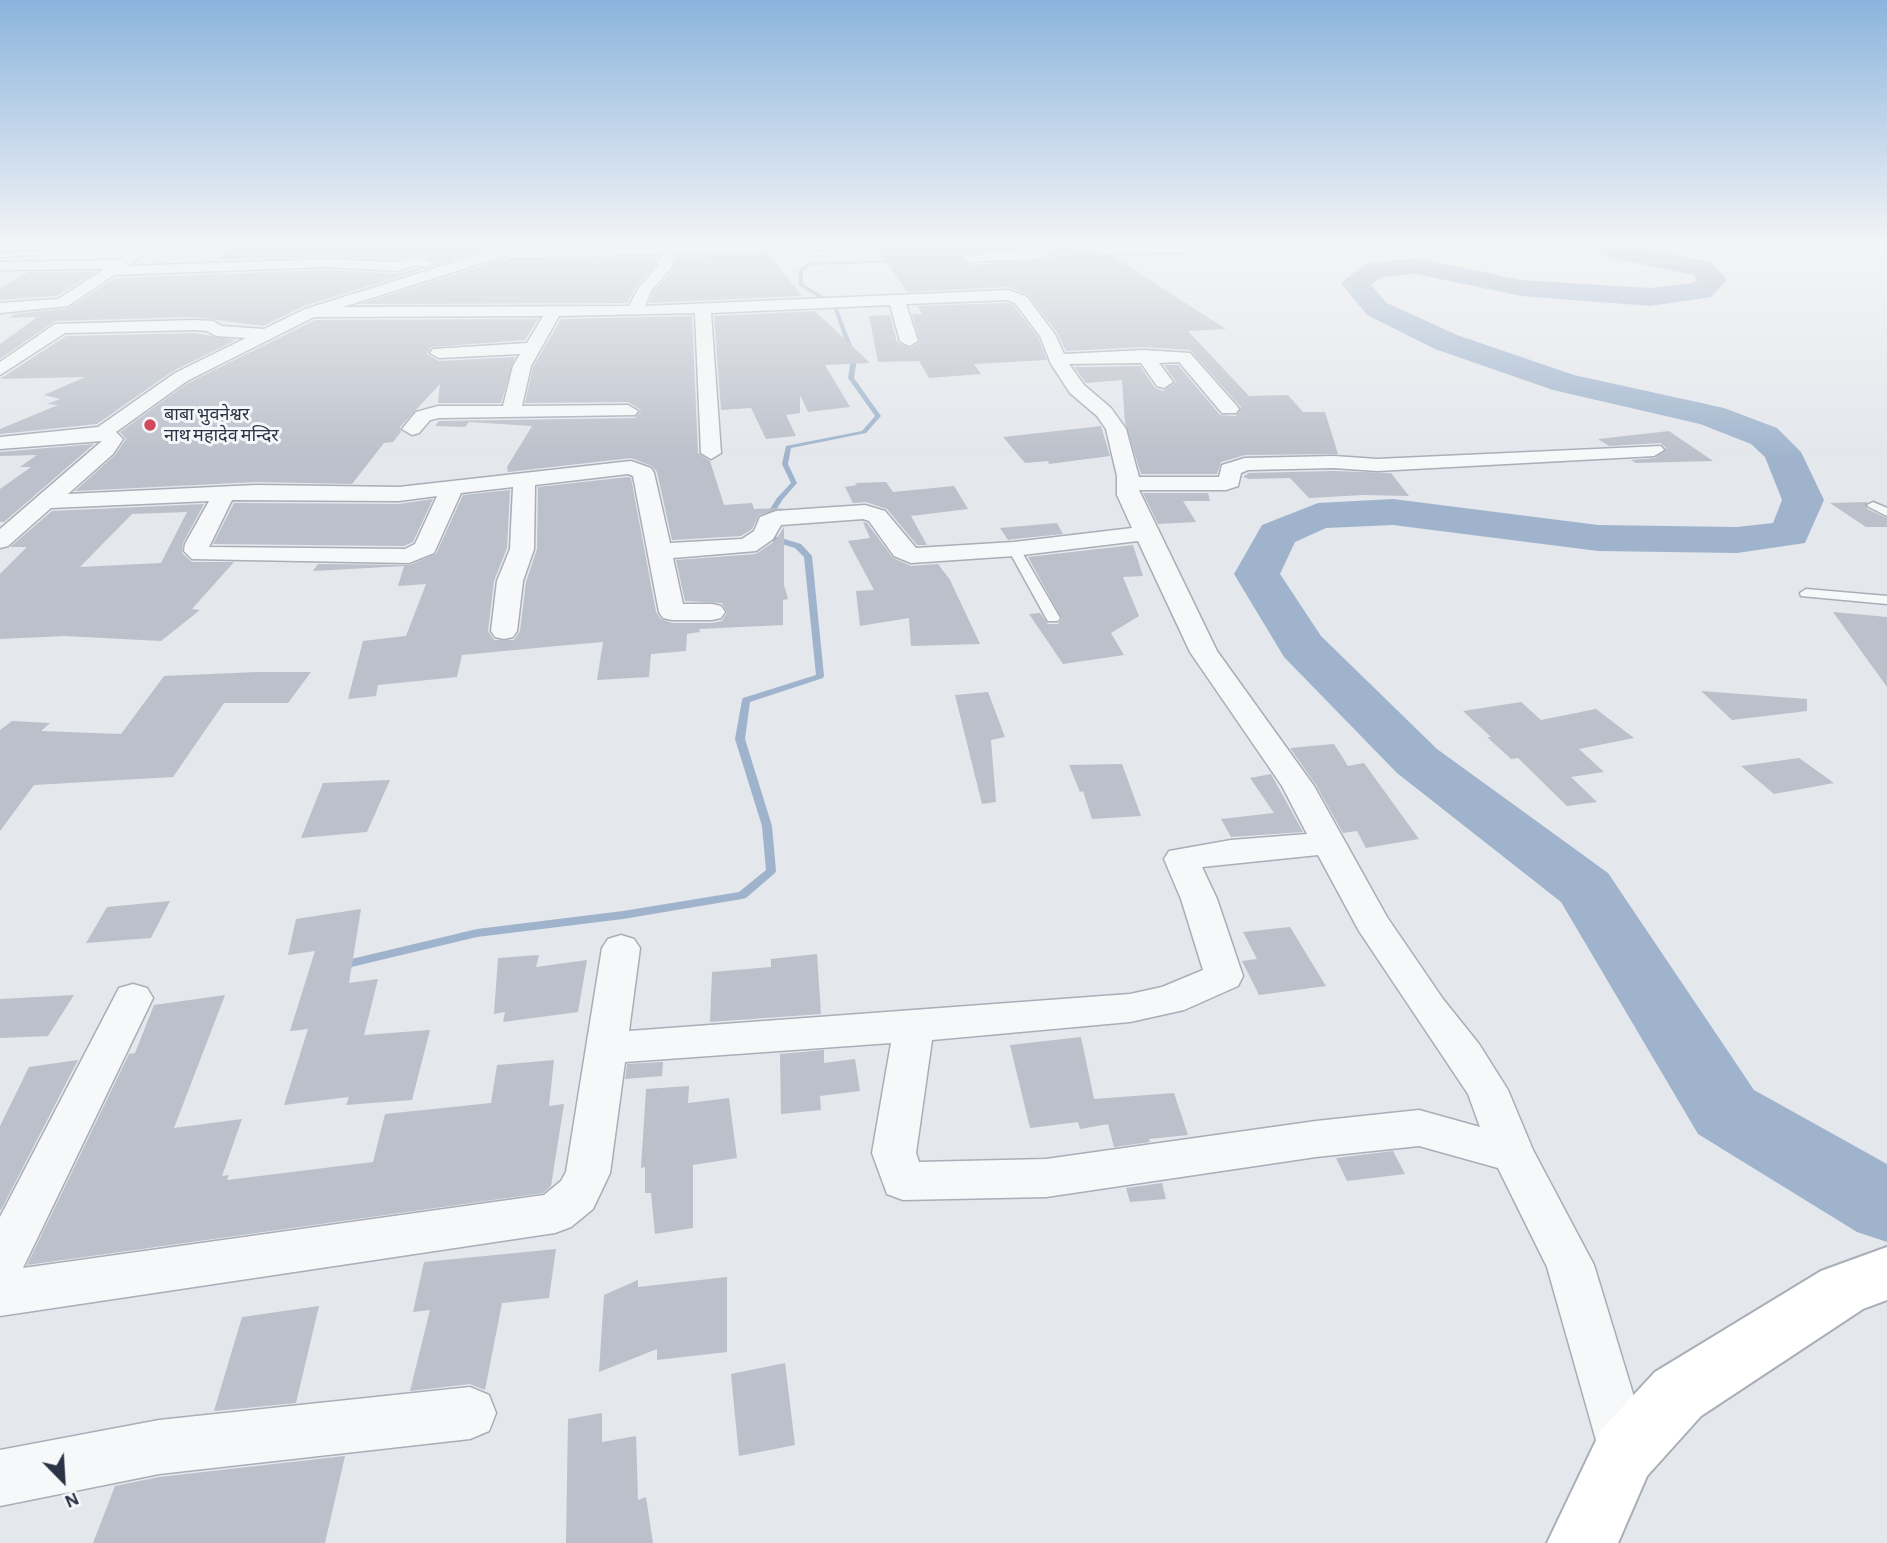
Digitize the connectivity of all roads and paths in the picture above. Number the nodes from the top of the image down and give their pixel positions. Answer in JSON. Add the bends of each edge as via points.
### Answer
{"nodes":[{"id":1,"x":309,"y":314,"type":"edge"},
{"id":2,"x":552,"y":314,"type":"edge"},
{"id":3,"x":703,"y":314,"type":"edge"},
{"id":4,"x":901,"y":314,"type":"edge"},
{"id":5,"x":1032,"y":314,"type":"edge"},
{"id":6,"x":265,"y":334,"type":"junction"},
{"id":7,"x":909,"y":341,"type":"dead end"},
{"id":8,"x":531,"y":348,"type":"junction"},
{"id":9,"x":439,"y":354,"type":"dead end"},
{"id":10,"x":1144,"y":355,"type":"junction"},
{"id":11,"x":1059,"y":359,"type":"junction"},
{"id":12,"x":0,"y":370,"type":"edge"},
{"id":13,"x":1164,"y":382,"type":"dead end"},
{"id":14,"x":1229,"y":409,"type":"dead end"},
{"id":15,"x":510,"y":411,"type":"junction"},
{"id":16,"x":628,"y":411,"type":"dead end"},
{"id":17,"x":412,"y":429,"type":"dead end"},
{"id":18,"x":103,"y":432,"type":"junction"},
{"id":19,"x":0,"y":443,"type":"edge"},
{"id":20,"x":1654,"y":450,"type":"dead end"},
{"id":21,"x":712,"y":453,"type":"dead end"},
{"id":22,"x":524,"y":481,"type":"junction"},
{"id":23,"x":1128,"y":484,"type":"junction"},
{"id":24,"x":452,"y":488,"type":"junction"},
{"id":25,"x":225,"y":493,"type":"junction"},
{"id":26,"x":46,"y":502,"type":"junction"},
{"id":27,"x":1873,"y":505,"type":"dead end"},
{"id":28,"x":1887,"y":513,"type":"edge"},
{"id":29,"x":1146,"y":533,"type":"junction"},
{"id":30,"x":0,"y":541,"type":"edge"},
{"id":31,"x":1014,"y":549,"type":"junction"},
{"id":32,"x":660,"y":551,"type":"junction"},
{"id":33,"x":1805,"y":593,"type":"dead end"},
{"id":34,"x":1887,"y":600,"type":"edge"},
{"id":35,"x":712,"y":612,"type":"dead end"},
{"id":36,"x":1052,"y":618,"type":"dead end"},
{"id":37,"x":504,"y":631,"type":"dead end"},
{"id":38,"x":1331,"y":843,"type":"junction"},
{"id":39,"x":621,"y":948,"type":"dead end"},
{"id":40,"x":133,"y":998,"type":"dead end"},
{"id":41,"x":914,"y":1026,"type":"junction"},
{"id":42,"x":608,"y":1049,"type":"junction"},
{"id":43,"x":1513,"y":1154,"type":"junction"},
{"id":44,"x":0,"y":1265,"type":"edge"},
{"id":45,"x":1864,"y":1281,"type":"edge"},
{"id":46,"x":0,"y":1294,"type":"edge"},
{"id":47,"x":470,"y":1413,"type":"dead end"},
{"id":48,"x":1624,"y":1453,"type":"junction"},
{"id":49,"x":0,"y":1478,"type":"edge"},
{"id":50,"x":1582,"y":1543,"type":"edge"}],
"edges":[{"from":1,"to":6,"type":"street"},
{"from":2,"to":8,"type":"street"},
{"from":3,"to":21,"type":"street"},
{"from":4,"to":7,"type":"street"},
{"from":5,"to":11,"type":"street"},
{"from":6,"to":12,"type":"street","via":[[194,325],[61,327]]},
{"from":6,"to":18,"type":"street","via":[[181,377]]},
{"from":8,"to":9,"type":"street"},
{"from":8,"to":15,"type":"street"},
{"from":10,"to":11,"type":"street"},
{"from":10,"to":13,"type":"street"},
{"from":10,"to":14,"type":"street","via":[[1188,359]]},
{"from":11,"to":23,"type":"street","via":[[1077,389],[1116,429]]},
{"from":15,"to":16,"type":"street"},
{"from":15,"to":17,"type":"street","via":[[430,413]]},
{"from":18,"to":19,"type":"street"},
{"from":18,"to":26,"type":"street","via":[[113,439],[106,450]]},
{"from":20,"to":23,"type":"street","via":[[1377,466],[1245,464],[1230,470],[1226,483]]},
{"from":22,"to":24,"type":"street"},
{"from":22,"to":32,"type":"street","via":[[640,469]]},
{"from":22,"to":37,"type":"street","via":[[522,549],[510,581]]},
{"from":23,"to":29,"type":"street","via":[[1128,495]]},
{"from":24,"to":25,"type":"street","via":[[399,494]]},
{"from":24,"to":25,"type":"street","via":[[425,548],[410,556],[201,554],[196,551],[197,544]]},
{"from":25,"to":26,"type":"street"},
{"from":26,"to":30,"type":"street"},
{"from":27,"to":28,"type":"lane"},
{"from":29,"to":31,"type":"street"},
{"from":29,"to":38,"type":"street","via":[[1205,652],[1298,786]]},
{"from":31,"to":32,"type":"street","via":[[911,556],[877,516],[864,512],[776,518],[768,522],[765,534],[748,546]]},
{"from":31,"to":36,"type":"lane"},
{"from":32,"to":35,"type":"street","via":[[672,612]]},
{"from":33,"to":34,"type":"lane"},
{"from":38,"to":41,"type":"street","via":[[1231,850],[1181,859],[1224,976],[1170,1000]]},
{"from":38,"to":43,"type":"street","via":[[1372,922],[1488,1090]]},
{"from":39,"to":42,"type":"street"},
{"from":40,"to":44,"type":"street"},
{"from":41,"to":42,"type":"street"},
{"from":41,"to":43,"type":"street","via":[[894,1153],[903,1181],[1046,1178],[1419,1128]]},
{"from":42,"to":46,"type":"street","via":[[588,1172],[577,1195],[555,1213]]},
{"from":43,"to":48,"type":"street","via":[[1570,1265]]},
{"from":45,"to":48,"type":"main road","via":[[1678,1394]]},
{"from":47,"to":49,"type":"street","via":[[159,1447]]},
{"from":48,"to":50,"type":"main road"}]}
